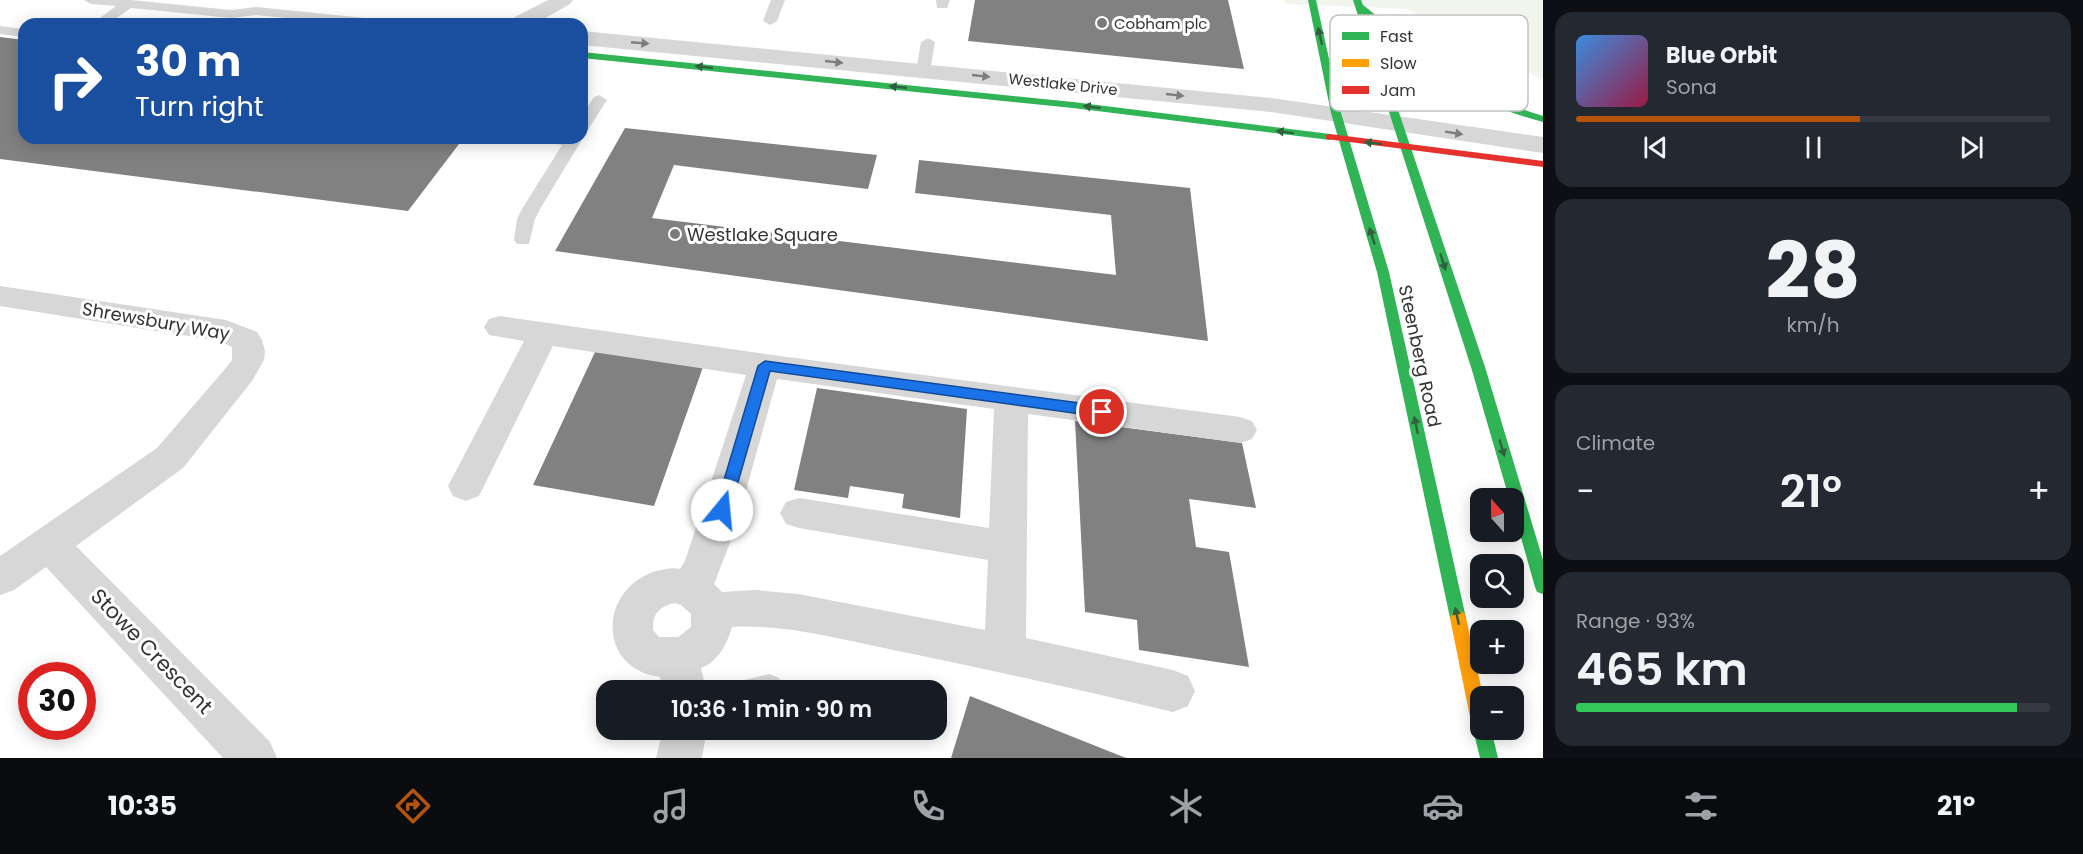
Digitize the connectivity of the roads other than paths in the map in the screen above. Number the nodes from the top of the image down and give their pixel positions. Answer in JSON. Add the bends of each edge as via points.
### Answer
{"nodes":[{"id":1,"x":91,"y":0,"type":"edge"},
{"id":2,"x":270,"y":0,"type":"edge"},
{"id":3,"x":563,"y":0,"type":"edge"},
{"id":4,"x":570,"y":0,"type":"edge"},
{"id":5,"x":778,"y":0,"type":"edge"},
{"id":6,"x":1312,"y":0,"type":"edge"},
{"id":7,"x":1357,"y":2,"type":"edge"},
{"id":8,"x":128,"y":4,"type":"junction"},
{"id":9,"x":256,"y":10,"type":"junction"},
{"id":10,"x":1371,"y":15,"type":"edge"},
{"id":11,"x":237,"y":17,"type":"junction"},
{"id":12,"x":108,"y":18,"type":"edge"},
{"id":13,"x":242,"y":18,"type":"edge"},
{"id":14,"x":330,"y":18,"type":"edge"},
{"id":15,"x":530,"y":18,"type":"edge"},
{"id":16,"x":567,"y":18,"type":"edge"},
{"id":17,"x":770,"y":21,"type":"dead end"},
{"id":18,"x":0,"y":30,"type":"edge"},
{"id":19,"x":18,"y":32,"type":"edge"},
{"id":20,"x":588,"y":39,"type":"edge"},
{"id":21,"x":928,"y":42,"type":"dead end"},
{"id":22,"x":588,"y":57,"type":"edge"},
{"id":23,"x":923,"y":71,"type":"junction"},
{"id":24,"x":1330,"y":85,"type":"edge"},
{"id":25,"x":599,"y":100,"type":"dead end"},
{"id":26,"x":1392,"y":111,"type":"edge"},
{"id":27,"x":1519,"y":111,"type":"edge"},
{"id":28,"x":1336,"y":113,"type":"junction"},
{"id":29,"x":588,"y":117,"type":"edge"},
{"id":30,"x":1543,"y":119,"type":"edge"},
{"id":31,"x":1396,"y":123,"type":"junction"},
{"id":32,"x":1343,"y":139,"type":"junction"},
{"id":33,"x":572,"y":144,"type":"edge"},
{"id":34,"x":1543,"y":145,"type":"edge"},
{"id":35,"x":1404,"y":147,"type":"junction"},
{"id":36,"x":1543,"y":164,"type":"edge"},
{"id":37,"x":522,"y":240,"type":"dead end"},
{"id":38,"x":0,"y":296,"type":"edge"},
{"id":39,"x":500,"y":327,"type":"dead end"},
{"id":40,"x":544,"y":333,"type":"junction"},
{"id":41,"x":765,"y":366,"type":"junction"},
{"id":42,"x":1011,"y":399,"type":"junction"},
{"id":43,"x":1240,"y":430,"type":"dead end"},
{"id":44,"x":466,"y":486,"type":"dead end"},
{"id":45,"x":799,"y":513,"type":"dead end"},
{"id":46,"x":50,"y":545,"type":"junction"},
{"id":47,"x":1005,"y":547,"type":"junction"},
{"id":48,"x":0,"y":578,"type":"edge"},
{"id":49,"x":1543,"y":587,"type":"edge"},
{"id":50,"x":701,"y":600,"type":"junction"},
{"id":51,"x":1005,"y":652,"type":"junction"},
{"id":52,"x":681,"y":674,"type":"edge"},
{"id":53,"x":1472,"y":686,"type":"edge"},
{"id":54,"x":1173,"y":692,"type":"dead end"},
{"id":55,"x":682,"y":740,"type":"edge"},
{"id":56,"x":1485,"y":740,"type":"edge"},
{"id":57,"x":254,"y":758,"type":"edge"},
{"id":58,"x":679,"y":758,"type":"edge"},
{"id":59,"x":1489,"y":758,"type":"edge"}],
"edges":[{"from":1,"to":8,"type":"lane"},
{"from":2,"to":9,"type":"lane"},
{"from":3,"to":15,"type":"street"},
{"from":4,"to":16,"type":"street"},
{"from":5,"to":17,"type":"lane"},
{"from":24,"to":6,"type":"main road","name":"Steenberg Road","one_way":true},
{"from":7,"to":10,"type":"main road"},
{"from":8,"to":11,"type":"lane"},
{"from":8,"to":12,"type":"lane"},
{"from":9,"to":11,"type":"lane"},
{"from":9,"to":14,"type":"lane"},
{"from":11,"to":13,"type":"lane"},
{"from":18,"to":19,"type":"lane"},
{"from":20,"to":23,"type":"street","name":"Westlake Drive","one_way":true},
{"from":21,"to":23,"type":"lane"},
{"from":32,"to":22,"type":"main road","name":"Westlake Drive","one_way":true,"via":[[1073,105]]},
{"from":23,"to":28,"type":"street","name":"Westlake Drive","one_way":true},
{"from":25,"to":29,"type":"lane"},
{"from":26,"to":31,"type":"main road"},
{"from":27,"to":30,"type":"main road"},
{"from":28,"to":31,"type":"street","name":"Westlake Drive"},
{"from":28,"to":32,"type":"main road","name":"Steenberg Road"},
{"from":31,"to":34,"type":"street","name":"Westlake Drive","one_way":true},
{"from":31,"to":35,"type":"main road"},
{"from":35,"to":32,"type":"main road","name":"Westlake Drive","one_way":true},
{"from":53,"to":32,"type":"main road","name":"Steenberg Road","one_way":true,"via":[[1383,272]]},
{"from":33,"to":37,"type":"lane","via":[[531,209]]},
{"from":35,"to":36,"type":"main road","name":"Westlake Drive"},
{"from":35,"to":49,"type":"main road","one_way":true,"via":[[1479,368]]},
{"from":38,"to":46,"type":"street","name":"Shrewsbury Way","via":[[226,331],[246,340],[250,354],[237,378],[170,458]]},
{"from":39,"to":40,"type":"street"},
{"from":40,"to":41,"type":"street"},
{"from":40,"to":44,"type":"street"},
{"from":41,"to":42,"type":"street"},
{"from":41,"to":50,"type":"street","via":[[702,569]]},
{"from":42,"to":43,"type":"street"},
{"from":42,"to":47,"type":"street"},
{"from":45,"to":47,"type":"street"},
{"from":46,"to":48,"type":"street","name":"Shrewsbury Way"},
{"from":46,"to":57,"type":"street","name":"Stowe Crescent"},
{"from":47,"to":51,"type":"street"},
{"from":50,"to":51,"type":"street","via":[[797,612]]},
{"from":50,"to":52,"type":"street","via":[[713,626]]},
{"from":50,"to":52,"type":"street","via":[[674,585],[657,589],[638,604],[632,618],[639,648],[668,659]]},
{"from":51,"to":54,"type":"street"},
{"from":55,"to":58,"type":"street"},
{"from":56,"to":59,"type":"main road"}]}
